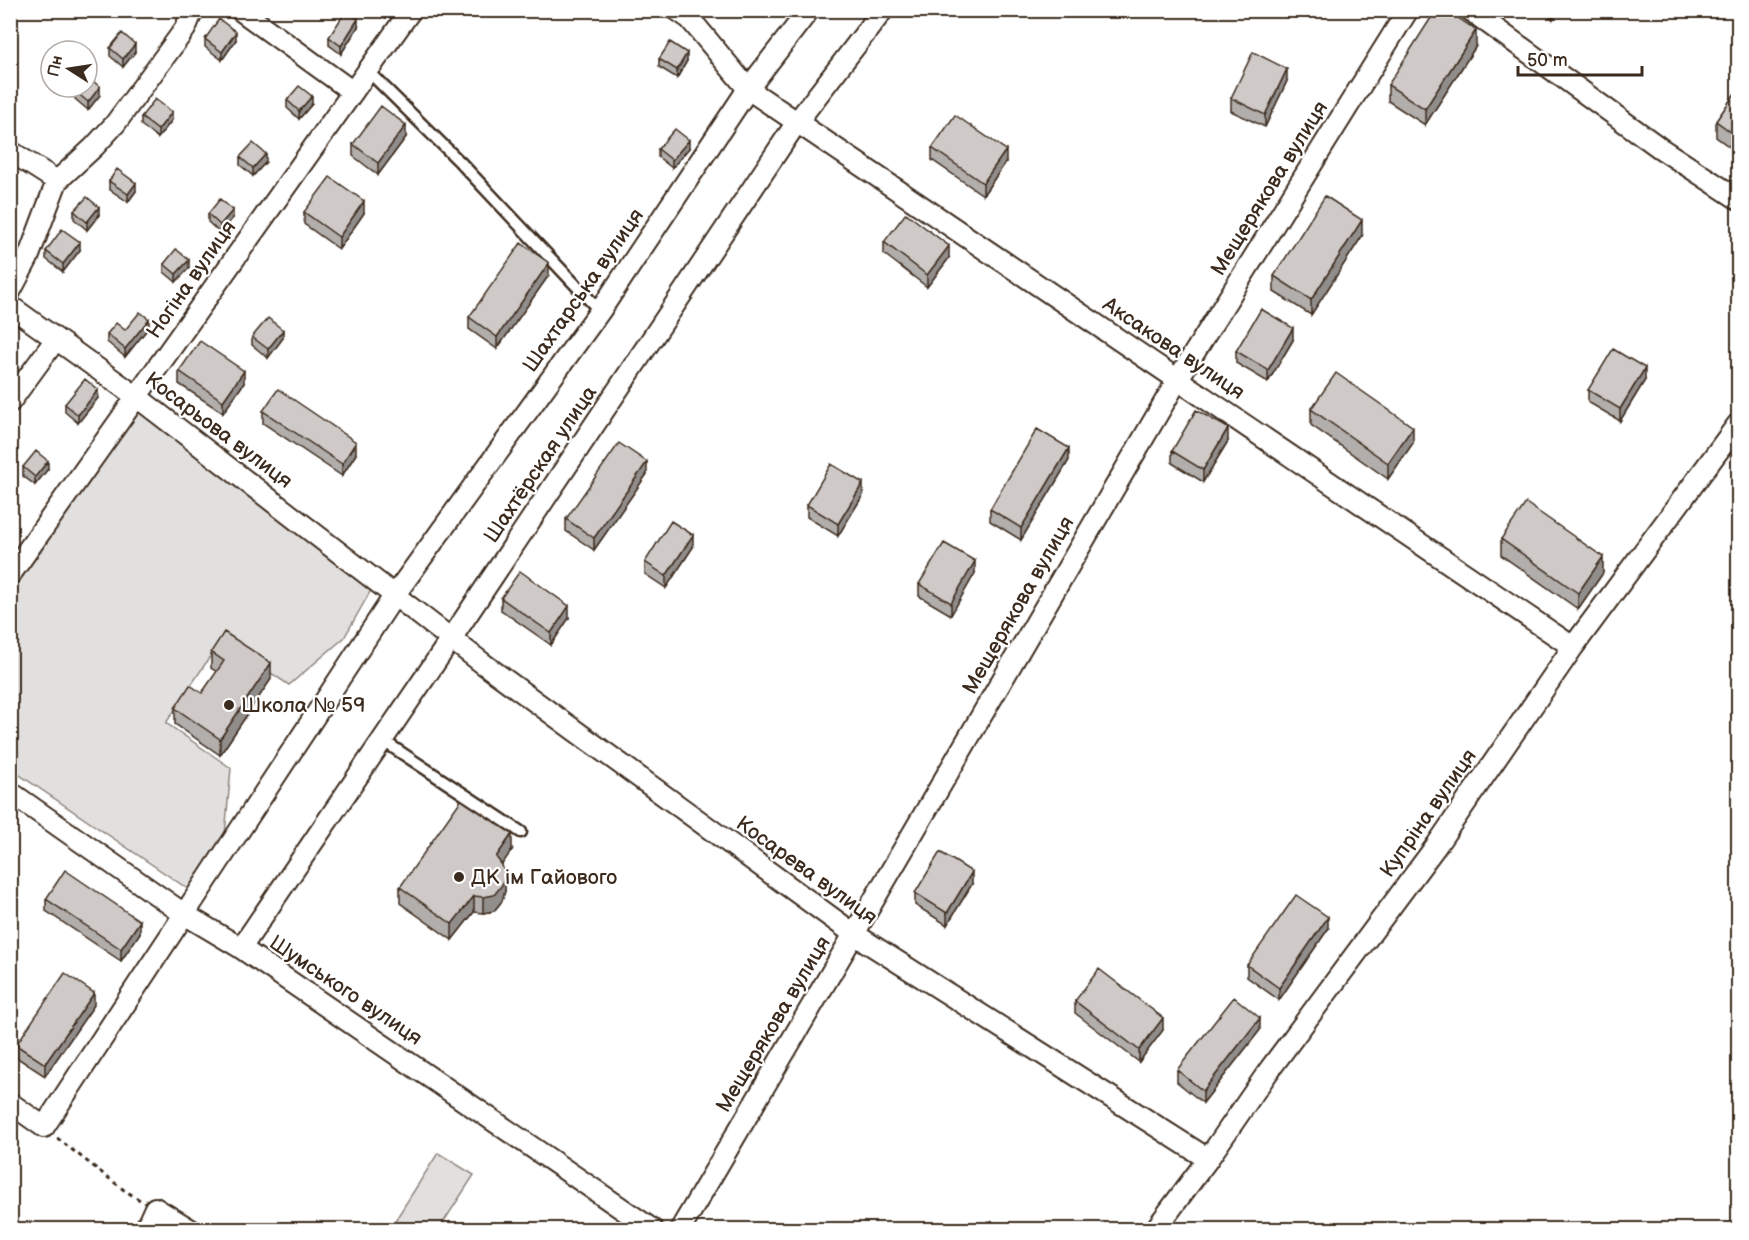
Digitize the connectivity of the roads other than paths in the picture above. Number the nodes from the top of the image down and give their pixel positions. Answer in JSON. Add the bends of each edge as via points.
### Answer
{"nodes":[{"id":1,"x":194,"y":10,"type":"edge"},
{"id":2,"x":240,"y":10,"type":"edge"},
{"id":3,"x":411,"y":10,"type":"edge"},
{"id":4,"x":809,"y":10,"type":"edge"},
{"id":5,"x":883,"y":10,"type":"edge"},
{"id":6,"x":1408,"y":10,"type":"edge"},
{"id":7,"x":1470,"y":10,"type":"edge"},
{"id":8,"x":687,"y":13,"type":"edge"},
{"id":9,"x":368,"y":71,"type":"junction"},
{"id":10,"x":748,"y":89,"type":"junction"},
{"id":11,"x":353,"y":92,"type":"junction"},
{"id":12,"x":797,"y":122,"type":"junction"},
{"id":13,"x":10,"y":151,"type":"edge"},
{"id":14,"x":57,"y":182,"type":"junction"},
{"id":15,"x":1738,"y":199,"type":"edge"},
{"id":16,"x":10,"y":292,"type":"edge"},
{"id":17,"x":10,"y":306,"type":"edge"},
{"id":18,"x":600,"y":311,"type":"junction"},
{"id":19,"x":56,"y":339,"type":"junction"},
{"id":20,"x":1178,"y":379,"type":"junction"},
{"id":21,"x":137,"y":397,"type":"junction"},
{"id":22,"x":10,"y":402,"type":"edge"},
{"id":23,"x":1738,"y":424,"type":"edge"},
{"id":24,"x":10,"y":575,"type":"edge"},
{"id":25,"x":394,"y":596,"type":"junction"},
{"id":26,"x":451,"y":639,"type":"junction"},
{"id":27,"x":1574,"y":647,"type":"junction"},
{"id":28,"x":382,"y":740,"type":"junction"},
{"id":29,"x":10,"y":792,"type":"edge"},
{"id":30,"x":521,"y":832,"type":"dead end"},
{"id":31,"x":184,"y":914,"type":"junction"},
{"id":32,"x":854,"y":934,"type":"junction"},
{"id":33,"x":241,"y":948,"type":"junction"},
{"id":34,"x":10,"y":1103,"type":"edge"},
{"id":35,"x":1208,"y":1159,"type":"junction"},
{"id":36,"x":145,"y":1230,"type":"edge"},
{"id":37,"x":191,"y":1230,"type":"edge"},
{"id":38,"x":653,"y":1230,"type":"edge"},
{"id":39,"x":680,"y":1230,"type":"edge"},
{"id":40,"x":1155,"y":1230,"type":"edge"}],
"edges":[{"from":1,"to":14,"type":"street","via":[[115,124]]},
{"from":2,"to":11,"type":"street"},
{"from":3,"to":9,"type":"street","name":"Ногіна вулиця"},
{"from":4,"to":10,"type":"street","name":"Шахтарська вулиця"},
{"from":5,"to":12,"type":"street","name":"Шахтёрская улица"},
{"from":6,"to":20,"type":"street","name":"Мещерякова вулиця"},
{"from":7,"to":15,"type":"street","via":[[1660,148]]},
{"from":8,"to":10,"type":"street","name":"Аксакова вулиця"},
{"from":9,"to":11,"type":"street","name":"Ногіна вулиця"},
{"from":9,"to":18,"type":"lane"},
{"from":10,"to":12,"type":"street","name":"Аксакова вулиця"},
{"from":10,"to":18,"type":"street","name":"Шахтарська вулиця"},
{"from":11,"to":21,"type":"street","name":"Ногіна вулиця"},
{"from":12,"to":20,"type":"street","name":"Аксакова вулиця"},
{"from":12,"to":26,"type":"street","name":"Шахтёрская улица"},
{"from":13,"to":14,"type":"street"},
{"from":14,"to":16,"type":"street","via":[[28,258]]},
{"from":17,"to":19,"type":"street","name":"Косарьова вулиця"},
{"from":18,"to":25,"type":"street","name":"Шахтарська вулиця"},
{"from":19,"to":21,"type":"street","name":"Косарьова вулиця"},
{"from":19,"to":22,"type":"street"},
{"from":20,"to":27,"type":"street","name":"Аксакова вулиця"},
{"from":20,"to":32,"type":"street","name":"Мещерякова вулиця"},
{"from":21,"to":24,"type":"street","name":"Ногіна вулиця"},
{"from":21,"to":25,"type":"street","name":"Косарьова вулиця"},
{"from":23,"to":27,"type":"street","name":"Купріна вулиця"},
{"from":25,"to":26,"type":"street","name":"Косарева вулиця"},
{"from":25,"to":31,"type":"street","name":"Шахтарська вулиця"},
{"from":26,"to":28,"type":"street","name":"Шахтёрская улица"},
{"from":26,"to":32,"type":"street","name":"Косарева вулиця"},
{"from":27,"to":35,"type":"street","name":"Купріна вулиця","via":[[1436,846]]},
{"from":28,"to":30,"type":"lane"},
{"from":28,"to":33,"type":"street","name":"Шахтёрская улица"},
{"from":29,"to":31,"type":"street","name":"Шумського вулиця"},
{"from":31,"to":33,"type":"street","name":"Шумського вулиця"},
{"from":31,"to":34,"type":"street","name":"Шахтарська вулиця","via":[[44,1127]]},
{"from":32,"to":35,"type":"street","name":"Косарева вулиця"},
{"from":32,"to":39,"type":"street","name":"Мещерякова вулиця"},
{"from":33,"to":38,"type":"street","name":"Шумського вулиця"},
{"from":35,"to":40,"type":"street","name":"Купріна вулиця"},
{"from":36,"to":37,"type":"street","via":[[155,1208]]}]}
